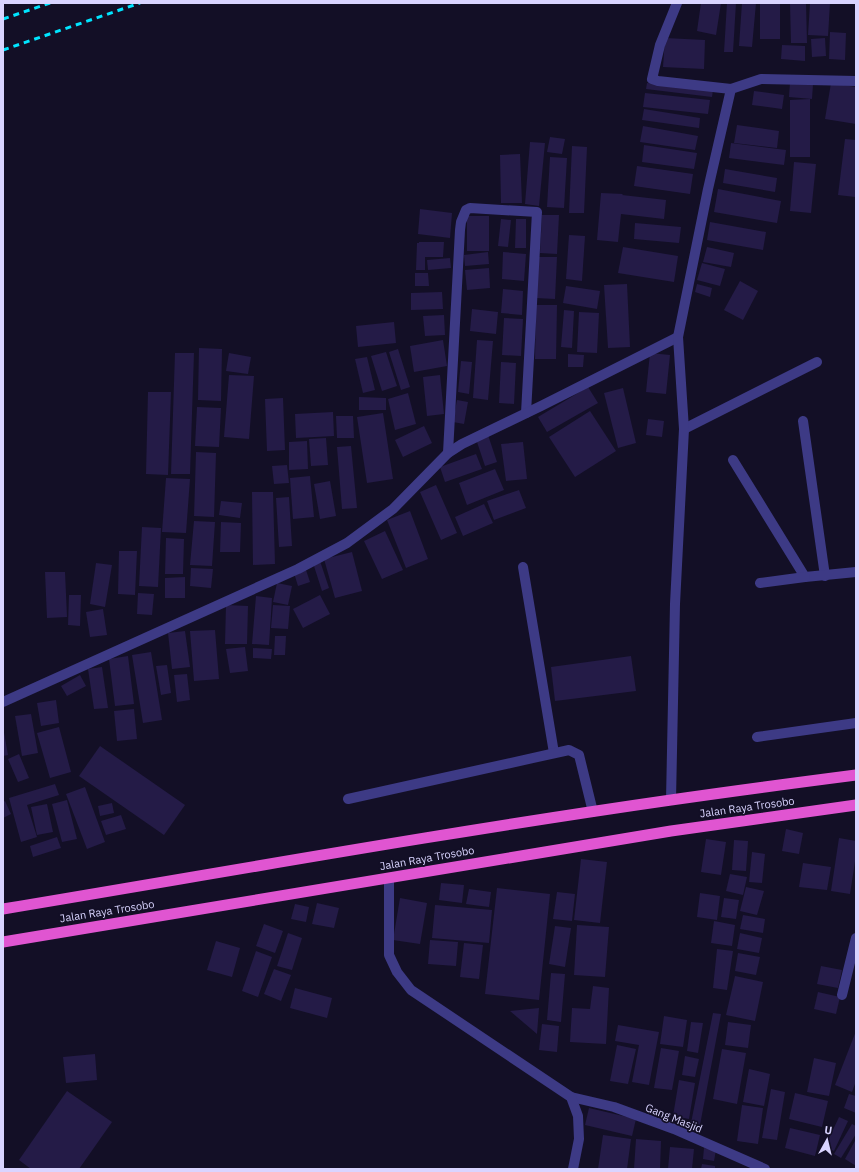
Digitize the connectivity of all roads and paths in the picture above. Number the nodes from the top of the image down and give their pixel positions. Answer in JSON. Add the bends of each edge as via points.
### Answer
{"nodes":[{"id":1,"x":677,"y":3,"type":"edge"},
{"id":2,"x":856,"y":81,"type":"edge"},
{"id":3,"x":731,"y":89,"type":"junction"},
{"id":4,"x":678,"y":337,"type":"junction"},
{"id":5,"x":817,"y":362,"type":"dead end"},
{"id":6,"x":526,"y":413,"type":"junction"},
{"id":7,"x":803,"y":421,"type":"dead end"},
{"id":8,"x":684,"y":429,"type":"junction"},
{"id":9,"x":448,"y":453,"type":"junction"},
{"id":10,"x":733,"y":460,"type":"dead end"},
{"id":11,"x":523,"y":567,"type":"dead end"},
{"id":12,"x":856,"y":572,"type":"edge"},
{"id":13,"x":825,"y":576,"type":"junction"},
{"id":14,"x":805,"y":577,"type":"junction"},
{"id":15,"x":760,"y":583,"type":"dead end"},
{"id":16,"x":3,"y":702,"type":"edge"},
{"id":17,"x":856,"y":723,"type":"edge"},
{"id":18,"x":757,"y":737,"type":"dead end"},
{"id":19,"x":554,"y":753,"type":"junction"},
{"id":20,"x":856,"y":775,"type":"edge"},
{"id":21,"x":348,"y":799,"type":"dead end"},
{"id":22,"x":671,"y":800,"type":"junction"},
{"id":23,"x":856,"y":805,"type":"edge"},
{"id":24,"x":593,"y":812,"type":"junction"},
{"id":25,"x":389,"y":878,"type":"junction"},
{"id":26,"x":3,"y":909,"type":"edge"},
{"id":27,"x":856,"y":938,"type":"edge"},
{"id":28,"x":3,"y":942,"type":"edge"},
{"id":29,"x":842,"y":995,"type":"dead end"},
{"id":30,"x":571,"y":1097,"type":"junction"},
{"id":31,"x":573,"y":1169,"type":"edge"},
{"id":32,"x":765,"y":1169,"type":"edge"}],
"edges":[{"from":1,"to":3,"type":"street","via":[[660,46],[652,79]]},
{"from":2,"to":3,"type":"street","via":[[761,79]]},
{"from":3,"to":4,"type":"street"},
{"from":4,"to":6,"type":"street"},
{"from":4,"to":8,"type":"street"},
{"from":5,"to":8,"type":"street"},
{"from":6,"to":9,"type":"street"},
{"from":6,"to":9,"type":"street","via":[[537,212],[470,208],[466,210],[460,230]]},
{"from":7,"to":13,"type":"street"},
{"from":8,"to":22,"type":"street","via":[[675,604]]},
{"from":9,"to":16,"type":"street","via":[[393,509],[348,542],[298,569]]},
{"from":10,"to":14,"type":"street"},
{"from":11,"to":19,"type":"street"},
{"from":12,"to":13,"type":"street"},
{"from":13,"to":14,"type":"street"},
{"from":14,"to":15,"type":"street"},
{"from":17,"to":18,"type":"street"},
{"from":19,"to":21,"type":"street"},
{"from":19,"to":24,"type":"street","via":[[569,750],[578,755]]},
{"from":20,"to":22,"type":"highway","name":"Jalan Raya Trosobo"},
{"from":22,"to":24,"type":"highway","name":"Jalan Raya Trosobo"},
{"from":23,"to":25,"type":"highway","name":"Jalan Raya Trosobo","via":[[671,830]]},
{"from":24,"to":26,"type":"highway","name":"Jalan Raya Trosobo"},
{"from":25,"to":28,"type":"highway","name":"Jalan Raya Trosobo"},
{"from":25,"to":30,"type":"street","via":[[389,955],[406,984],[411,990]]},
{"from":27,"to":29,"type":"street"},
{"from":30,"to":31,"type":"street","via":[[578,1116],[579,1139]]},
{"from":30,"to":32,"type":"street","name":"Gang Masjid","via":[[614,1107],[674,1129]]}]}
